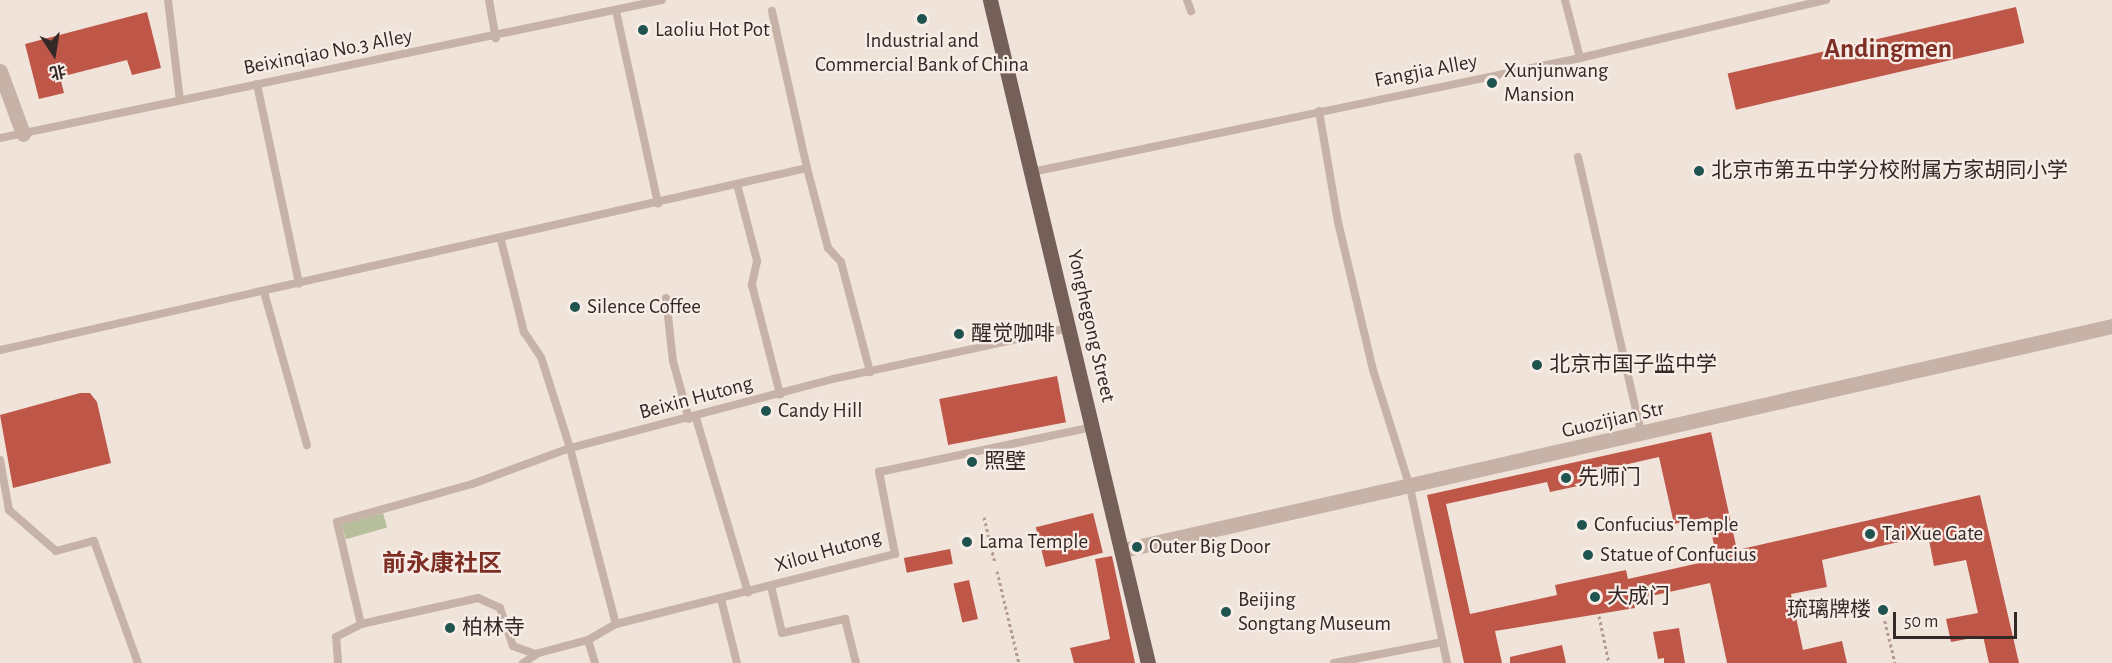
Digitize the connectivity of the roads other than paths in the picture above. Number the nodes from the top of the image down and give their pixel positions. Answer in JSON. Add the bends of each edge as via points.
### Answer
{"nodes":[{"id":1,"x":168,"y":0,"type":"edge"},
{"id":2,"x":489,"y":0,"type":"edge"},
{"id":3,"x":662,"y":0,"type":"edge"},
{"id":4,"x":990,"y":0,"type":"edge"},
{"id":5,"x":1187,"y":0,"type":"edge"},
{"id":6,"x":1565,"y":0,"type":"edge"},
{"id":7,"x":1826,"y":0,"type":"edge"},
{"id":8,"x":615,"y":11,"type":"junction"},
{"id":9,"x":772,"y":11,"type":"dead end"},
{"id":10,"x":1191,"y":11,"type":"dead end"},
{"id":11,"x":496,"y":38,"type":"junction"},
{"id":12,"x":1580,"y":58,"type":"junction"},
{"id":13,"x":0,"y":71,"type":"edge"},
{"id":14,"x":257,"y":84,"type":"junction"},
{"id":15,"x":180,"y":100,"type":"junction"},
{"id":16,"x":1319,"y":111,"type":"junction"},
{"id":17,"x":23,"y":134,"type":"junction"},
{"id":18,"x":0,"y":138,"type":"edge"},
{"id":19,"x":1578,"y":157,"type":"dead end"},
{"id":20,"x":807,"y":168,"type":"junction"},
{"id":21,"x":1032,"y":172,"type":"junction"},
{"id":22,"x":737,"y":184,"type":"junction"},
{"id":23,"x":658,"y":203,"type":"junction"},
{"id":24,"x":501,"y":240,"type":"junction"},
{"id":25,"x":299,"y":284,"type":"junction"},
{"id":26,"x":264,"y":292,"type":"junction"},
{"id":27,"x":666,"y":298,"type":"dead end"},
{"id":28,"x":2112,"y":326,"type":"edge"},
{"id":29,"x":1071,"y":328,"type":"junction"},
{"id":30,"x":0,"y":350,"type":"edge"},
{"id":31,"x":870,"y":372,"type":"junction"},
{"id":32,"x":780,"y":394,"type":"junction"},
{"id":33,"x":693,"y":418,"type":"junction"},
{"id":34,"x":1093,"y":427,"type":"junction"},
{"id":35,"x":1641,"y":435,"type":"junction"},
{"id":36,"x":308,"y":445,"type":"dead end"},
{"id":37,"x":570,"y":448,"type":"junction"},
{"id":38,"x":0,"y":460,"type":"edge"},
{"id":39,"x":1410,"y":487,"type":"junction"},
{"id":40,"x":9,"y":510,"type":"junction"},
{"id":41,"x":0,"y":513,"type":"edge"},
{"id":42,"x":1123,"y":550,"type":"junction"},
{"id":43,"x":771,"y":586,"type":"junction"},
{"id":44,"x":748,"y":592,"type":"junction"},
{"id":45,"x":721,"y":599,"type":"junction"},
{"id":46,"x":361,"y":624,"type":"junction"},
{"id":47,"x":616,"y":624,"type":"junction"},
{"id":48,"x":588,"y":640,"type":"junction"},
{"id":49,"x":1443,"y":642,"type":"junction"},
{"id":50,"x":538,"y":653,"type":"junction"},
{"id":51,"x":138,"y":663,"type":"edge"},
{"id":52,"x":338,"y":663,"type":"edge"},
{"id":53,"x":523,"y":663,"type":"edge"},
{"id":54,"x":595,"y":663,"type":"edge"},
{"id":55,"x":737,"y":663,"type":"edge"},
{"id":56,"x":856,"y":663,"type":"edge"},
{"id":57,"x":1148,"y":663,"type":"edge"},
{"id":58,"x":1334,"y":663,"type":"edge"},
{"id":59,"x":1447,"y":663,"type":"edge"}],
"edges":[{"from":1,"to":15,"type":"lane"},
{"from":2,"to":11,"type":"lane"},
{"from":3,"to":8,"type":"lane","name":"Beixinqiao No.3 Alley"},
{"from":4,"to":21,"type":"main road","name":"Yonghegong Street"},
{"from":5,"to":10,"type":"lane"},
{"from":6,"to":12,"type":"lane"},
{"from":7,"to":12,"type":"lane","name":"Fangjia Alley"},
{"from":8,"to":11,"type":"lane","name":"Beixinqiao No.3 Alley"},
{"from":8,"to":23,"type":"lane"},
{"from":9,"to":20,"type":"lane"},
{"from":11,"to":14,"type":"lane","name":"Beixinqiao No.3 Alley"},
{"from":12,"to":16,"type":"lane","name":"Fangjia Alley"},
{"from":13,"to":17,"type":"street"},
{"from":14,"to":15,"type":"lane","name":"Beixinqiao No.3 Alley"},
{"from":14,"to":25,"type":"lane"},
{"from":15,"to":17,"type":"lane","name":"Beixinqiao No.3 Alley"},
{"from":16,"to":21,"type":"lane","name":"Fangjia Alley"},
{"from":16,"to":39,"type":"lane","via":[[1338,222],[1373,370]]},
{"from":17,"to":18,"type":"lane","name":"Beixinqiao No.3 Alley"},
{"from":19,"to":35,"type":"lane"},
{"from":20,"to":22,"type":"lane"},
{"from":20,"to":31,"type":"lane","via":[[828,248],[841,262]]},
{"from":21,"to":29,"type":"main road","name":"Yonghegong Street"},
{"from":22,"to":23,"type":"lane"},
{"from":22,"to":32,"type":"lane","via":[[757,261],[752,285]]},
{"from":23,"to":24,"type":"lane"},
{"from":24,"to":25,"type":"lane"},
{"from":24,"to":37,"type":"lane","via":[[524,332],[541,357]]},
{"from":25,"to":26,"type":"lane"},
{"from":26,"to":30,"type":"lane"},
{"from":26,"to":36,"type":"lane"},
{"from":27,"to":33,"type":"lane","via":[[673,361]]},
{"from":28,"to":35,"type":"street","name":"Guozijian Str"},
{"from":29,"to":31,"type":"lane","name":"Beixin Hutong"},
{"from":29,"to":34,"type":"main road","name":"Yonghegong Street"},
{"from":31,"to":32,"type":"lane","name":"Beixin Hutong"},
{"from":32,"to":33,"type":"lane","name":"Beixin Hutong"},
{"from":33,"to":37,"type":"lane","name":"Beixin Hutong"},
{"from":33,"to":44,"type":"lane"},
{"from":34,"to":42,"type":"main road","name":"Yonghegong Street"},
{"from":34,"to":43,"type":"lane","name":"Xilou Hutong","via":[[879,472],[895,554]]},
{"from":35,"to":39,"type":"street","name":"Guozijian Str"},
{"from":37,"to":46,"type":"lane","name":"Beixin Hutong","via":[[472,484],[337,522]]},
{"from":37,"to":47,"type":"lane"},
{"from":38,"to":40,"type":"lane"},
{"from":39,"to":42,"type":"street","name":"Guozijian Str"},
{"from":39,"to":49,"type":"lane"},
{"from":40,"to":41,"type":"lane"},
{"from":40,"to":51,"type":"lane","via":[[56,550],[94,541]]},
{"from":42,"to":57,"type":"main road","name":"Yonghegong Street"},
{"from":43,"to":44,"type":"lane","name":"Xilou Hutong"},
{"from":43,"to":56,"type":"lane","via":[[782,633],[845,619]]},
{"from":44,"to":45,"type":"lane","name":"Xilou Hutong"},
{"from":45,"to":47,"type":"lane","name":"Xilou Hutong"},
{"from":45,"to":55,"type":"lane"},
{"from":46,"to":50,"type":"lane","via":[[478,598],[500,608],[513,646]]},
{"from":46,"to":52,"type":"lane","via":[[336,637]]},
{"from":47,"to":48,"type":"lane","name":"Xilou Hutong"},
{"from":48,"to":50,"type":"lane","name":"Xilou Hutong"},
{"from":48,"to":54,"type":"lane"},
{"from":49,"to":58,"type":"lane"},
{"from":49,"to":59,"type":"lane"},
{"from":50,"to":53,"type":"lane","name":"Xilou Hutong"}]}
